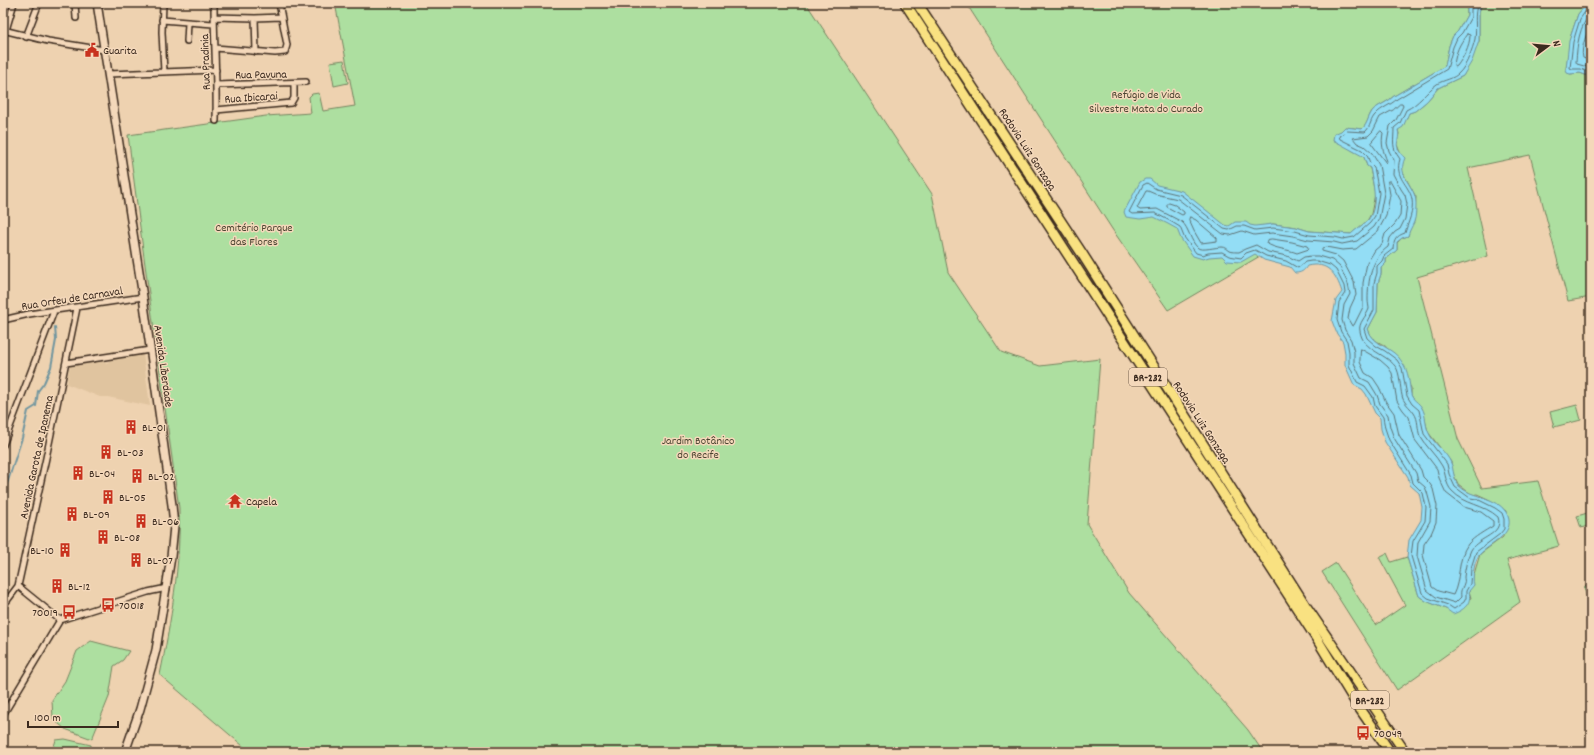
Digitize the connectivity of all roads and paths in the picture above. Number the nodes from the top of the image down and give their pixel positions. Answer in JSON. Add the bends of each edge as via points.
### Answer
{"nodes":[{"id":1,"x":14,"y":3,"type":"edge"},
{"id":2,"x":39,"y":3,"type":"edge"},
{"id":3,"x":75,"y":3,"type":"edge"},
{"id":4,"x":97,"y":3,"type":"edge"},
{"id":5,"x":163,"y":3,"type":"edge"},
{"id":6,"x":214,"y":3,"type":"edge"},
{"id":7,"x":279,"y":3,"type":"edge"},
{"id":8,"x":905,"y":3,"type":"edge"},
{"id":9,"x":918,"y":3,"type":"edge"},
{"id":10,"x":214,"y":16,"type":"junction"},
{"id":11,"x":281,"y":17,"type":"junction"},
{"id":12,"x":76,"y":18,"type":"dead end"},
{"id":13,"x":255,"y":18,"type":"junction"},
{"id":14,"x":162,"y":20,"type":"junction"},
{"id":15,"x":188,"y":22,"type":"junction"},
{"id":16,"x":213,"y":24,"type":"junction"},
{"id":17,"x":4,"y":30,"type":"edge"},
{"id":18,"x":26,"y":37,"type":"junction"},
{"id":19,"x":187,"y":41,"type":"dead end"},
{"id":20,"x":215,"y":48,"type":"junction"},
{"id":21,"x":104,"y":50,"type":"junction"},
{"id":22,"x":256,"y":52,"type":"junction"},
{"id":23,"x":216,"y":70,"type":"junction"},
{"id":24,"x":164,"y":72,"type":"junction"},
{"id":25,"x":108,"y":74,"type":"junction"},
{"id":26,"x":306,"y":82,"type":"dead end"},
{"id":27,"x":294,"y":83,"type":"junction"},
{"id":28,"x":216,"y":85,"type":"junction"},
{"id":29,"x":216,"y":110,"type":"junction"},
{"id":30,"x":216,"y":121,"type":"dead end"},
{"id":31,"x":144,"y":297,"type":"junction"},
{"id":32,"x":77,"y":308,"type":"junction"},
{"id":33,"x":54,"y":311,"type":"junction"},
{"id":34,"x":3,"y":320,"type":"edge"},
{"id":35,"x":150,"y":350,"type":"junction"},
{"id":36,"x":66,"y":363,"type":"junction"},
{"id":37,"x":3,"y":445,"type":"edge"},
{"id":38,"x":18,"y":586,"type":"junction"},
{"id":39,"x":166,"y":588,"type":"junction"},
{"id":40,"x":3,"y":606,"type":"edge"},
{"id":41,"x":60,"y":620,"type":"junction"},
{"id":42,"x":3,"y":715,"type":"edge"},
{"id":43,"x":125,"y":752,"type":"edge"},
{"id":44,"x":1390,"y":752,"type":"edge"},
{"id":45,"x":1404,"y":752,"type":"edge"}],
"edges":[{"from":1,"to":17,"type":"street"},
{"from":2,"to":18,"type":"street"},
{"from":3,"to":12,"type":"street"},
{"from":4,"to":21,"type":"main road","name":"Avenida Liberdade"},
{"from":5,"to":14,"type":"street"},
{"from":6,"to":10,"type":"street","name":"Rua Pradinia"},
{"from":7,"to":11,"type":"street"},
{"from":8,"to":44,"type":"highway","name":"Rodovia Luiz Gonzaga","number":"BR-232"},
{"from":9,"to":45,"type":"highway","name":"Rodovia Luiz Gonzaga","number":"BR-232","via":[[1081,252],[1305,605]]},
{"from":10,"to":13,"type":"street"},
{"from":10,"to":16,"type":"street","name":"Rua Pradinia"},
{"from":11,"to":13,"type":"street"},
{"from":11,"to":22,"type":"street","via":[[287,48],[281,53]]},
{"from":13,"to":22,"type":"street"},
{"from":14,"to":15,"type":"street"},
{"from":14,"to":24,"type":"street"},
{"from":15,"to":16,"type":"street"},
{"from":15,"to":19,"type":"street"},
{"from":16,"to":20,"type":"street","name":"Rua Pradinia"},
{"from":17,"to":18,"type":"street"},
{"from":18,"to":21,"type":"street"},
{"from":20,"to":22,"type":"street"},
{"from":20,"to":23,"type":"street","name":"Rua Pradinia"},
{"from":21,"to":25,"type":"main road","name":"Avenida Liberdade"},
{"from":23,"to":24,"type":"street"},
{"from":23,"to":28,"type":"street","name":"Rua Pradinia"},
{"from":24,"to":25,"type":"street"},
{"from":25,"to":31,"type":"main road","name":"Avenida Liberdade"},
{"from":26,"to":27,"type":"street","name":"Rua Pavuna"},
{"from":27,"to":28,"type":"street","name":"Rua Pavuna"},
{"from":27,"to":29,"type":"street","name":"Rua Ibicarai","via":[[293,101],[287,104]]},
{"from":28,"to":29,"type":"street","name":"Rua Pradinia"},
{"from":29,"to":30,"type":"street","name":"Rua Pradinia"},
{"from":31,"to":32,"type":"street","name":"Rua Orfeu de Carnaval"},
{"from":31,"to":35,"type":"main road","name":"Avenida Liberdade"},
{"from":32,"to":33,"type":"street","name":"Rua Orfeu de Carnaval"},
{"from":32,"to":36,"type":"street","name":"Avenida Garota de Ipanema"},
{"from":33,"to":34,"type":"street","name":"Rua Orfeu de Carnaval"},
{"from":33,"to":37,"type":"street"},
{"from":35,"to":36,"type":"street"},
{"from":35,"to":39,"type":"main road","name":"Avenida Liberdade","via":[[170,464],[174,526]]},
{"from":36,"to":38,"type":"street","name":"Avenida Garota de Ipanema"},
{"from":38,"to":40,"type":"street","name":"Avenida Garota de Ipanema"},
{"from":38,"to":41,"type":"street"},
{"from":39,"to":41,"type":"street"},
{"from":39,"to":43,"type":"main road","name":"Avenida Liberdade","via":[[156,650]]},
{"from":41,"to":42,"type":"street"}]}
